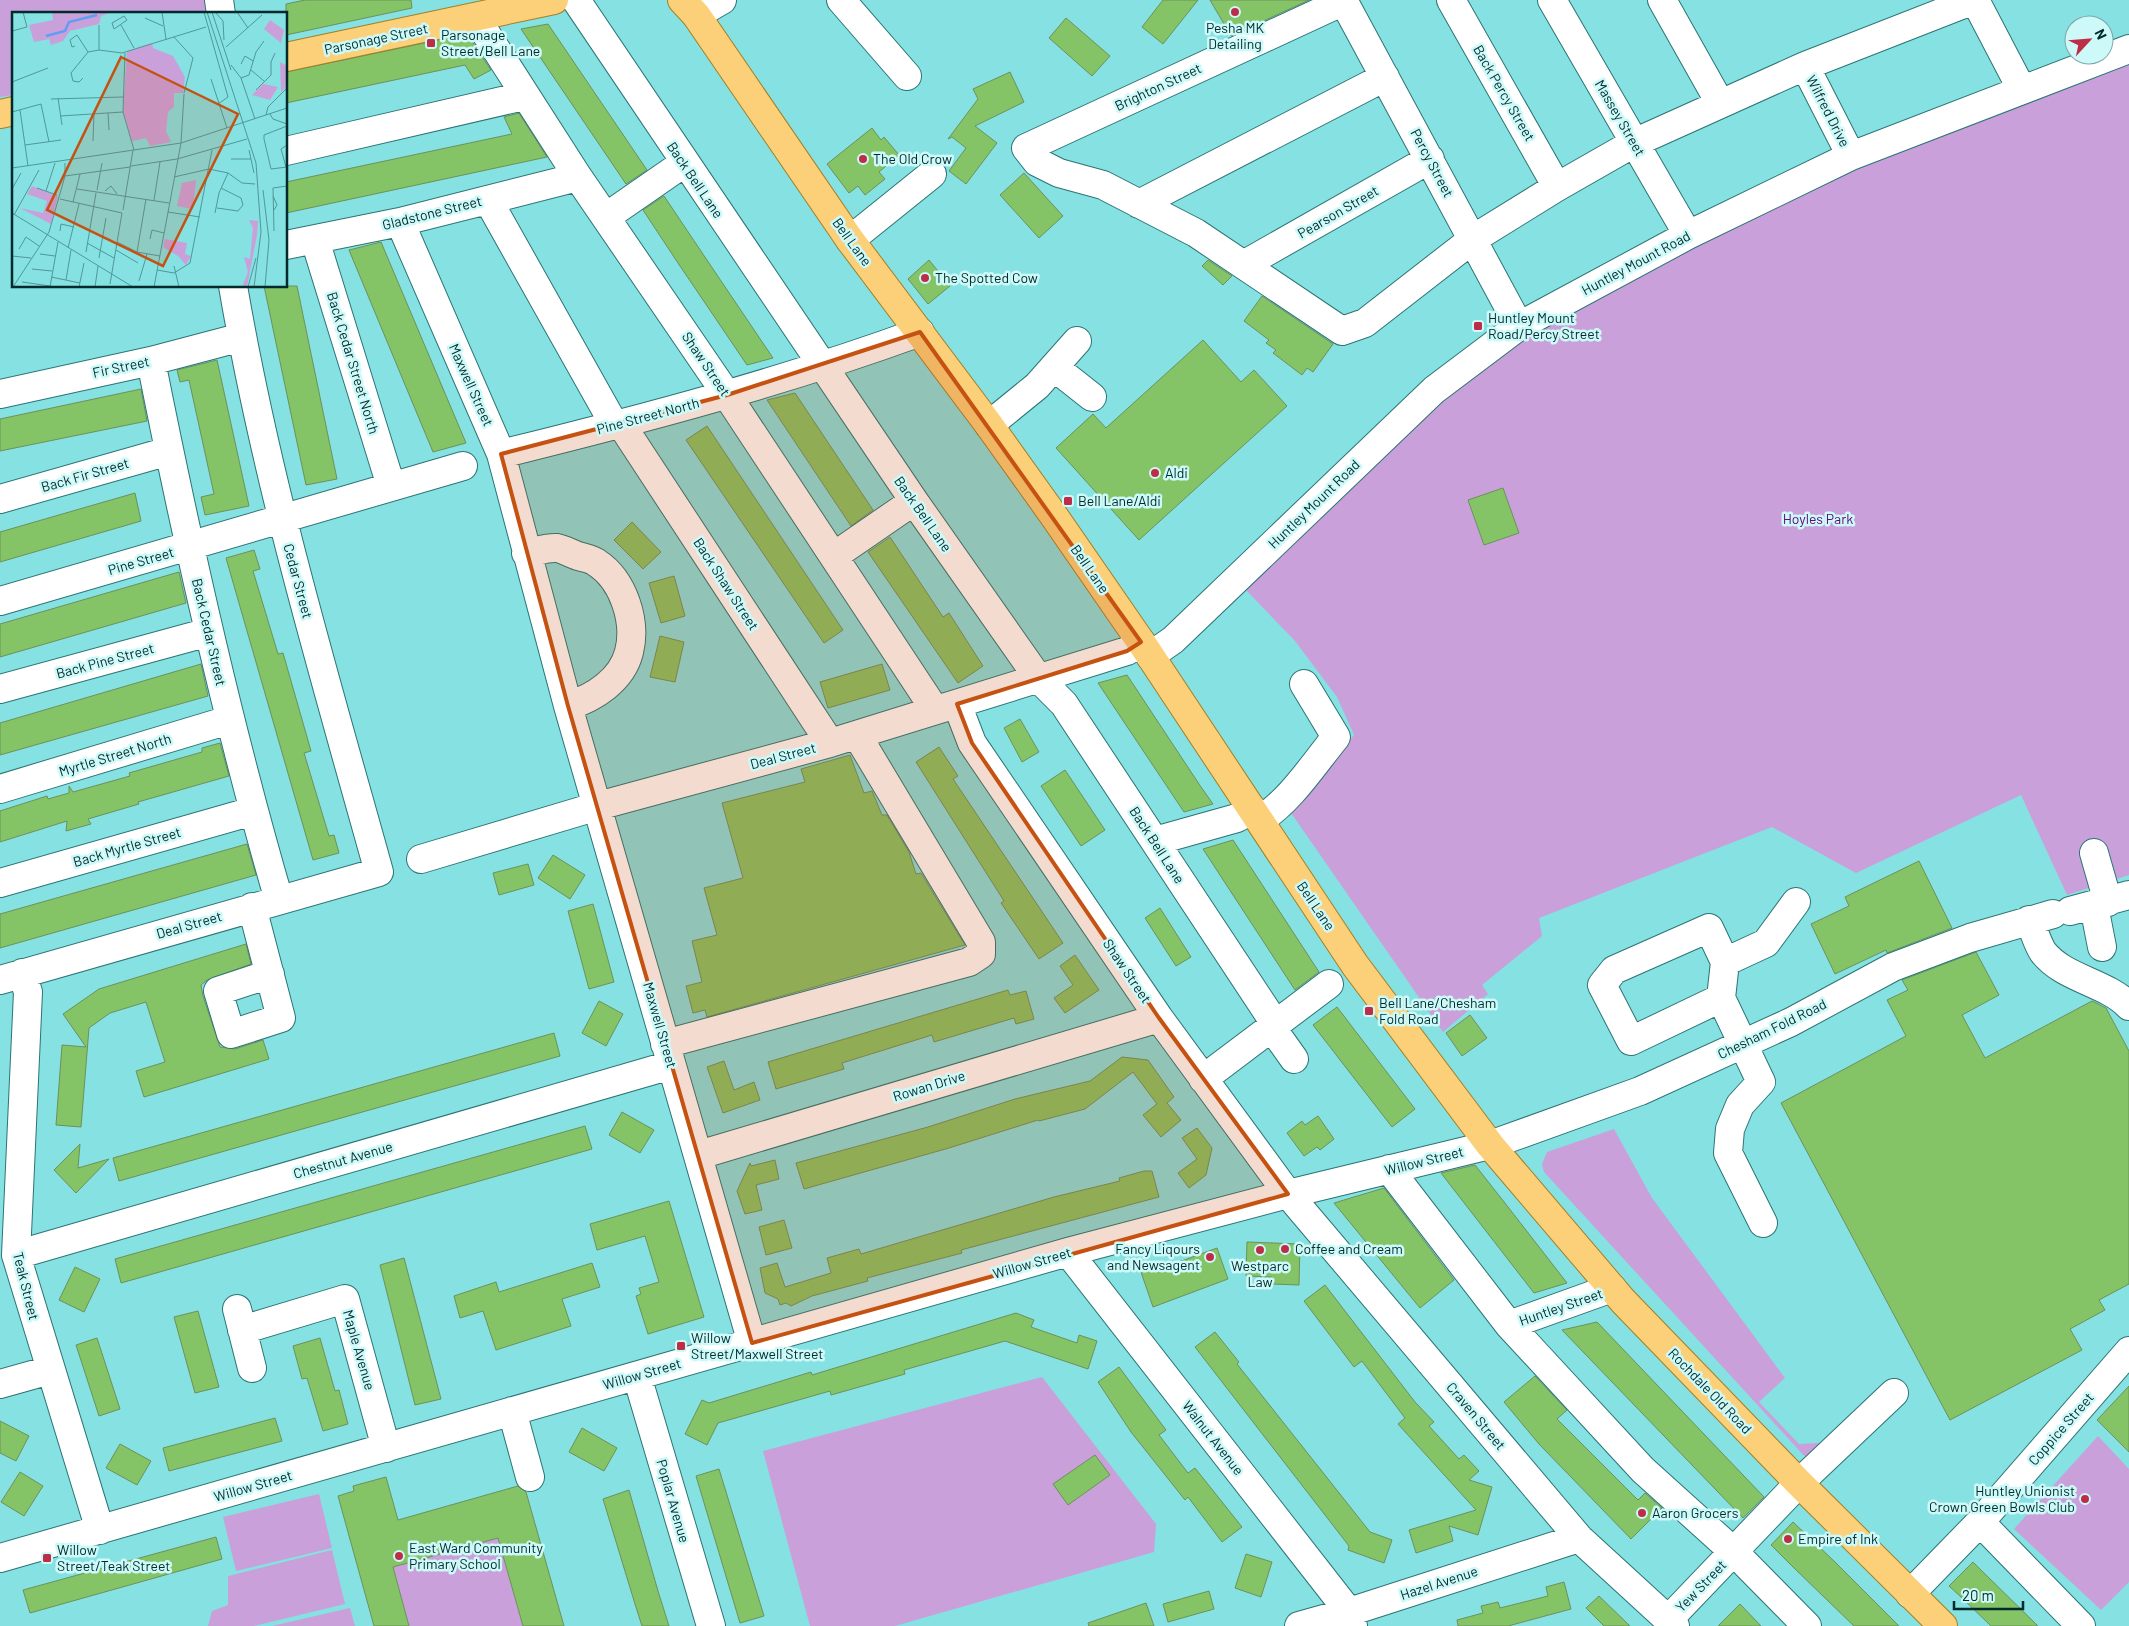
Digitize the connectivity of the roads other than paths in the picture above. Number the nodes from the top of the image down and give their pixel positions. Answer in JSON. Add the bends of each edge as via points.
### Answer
{"nodes":[{"id":1,"x":554,"y":0,"type":"edge"},
{"id":2,"x":576,"y":0,"type":"edge"},
{"id":3,"x":722,"y":0,"type":"edge"},
{"id":4,"x":841,"y":0,"type":"edge"},
{"id":5,"x":1344,"y":0,"type":"edge"},
{"id":6,"x":1451,"y":0,"type":"edge"},
{"id":7,"x":1552,"y":0,"type":"edge"},
{"id":8,"x":1662,"y":0,"type":"edge"},
{"id":9,"x":1974,"y":0,"type":"edge"},
{"id":10,"x":689,"y":8,"type":"edge"},
{"id":11,"x":476,"y":18,"type":"junction"},
{"id":12,"x":2129,"y":49,"type":"edge"},
{"id":13,"x":288,"y":57,"type":"edge"},
{"id":14,"x":1806,"y":66,"type":"junction"},
{"id":15,"x":907,"y":76,"type":"dead end"},
{"id":16,"x":1385,"y":77,"type":"junction"},
{"id":17,"x":2022,"y":90,"type":"junction"},
{"id":18,"x":524,"y":96,"type":"junction"},
{"id":19,"x":1720,"y":103,"type":"junction"},
{"id":20,"x":1634,"y":143,"type":"junction"},
{"id":21,"x":288,"y":151,"type":"edge"},
{"id":22,"x":1851,"y":156,"type":"junction"},
{"id":23,"x":1430,"y":159,"type":"junction"},
{"id":24,"x":684,"y":163,"type":"junction"},
{"id":25,"x":932,"y":174,"type":"dead end"},
{"id":26,"x":578,"y":177,"type":"junction"},
{"id":27,"x":1558,"y":187,"type":"junction"},
{"id":28,"x":488,"y":200,"type":"junction"},
{"id":29,"x":1139,"y":204,"type":"junction"},
{"id":30,"x":606,"y":217,"type":"junction"},
{"id":31,"x":400,"y":222,"type":"junction"},
{"id":32,"x":1688,"y":235,"type":"junction"},
{"id":33,"x":315,"y":240,"type":"junction"},
{"id":34,"x":850,"y":240,"type":"junction"},
{"id":35,"x":1473,"y":240,"type":"junction"},
{"id":36,"x":288,"y":245,"type":"edge"},
{"id":37,"x":1245,"y":264,"type":"junction"},
{"id":38,"x":233,"y":288,"type":"edge"},
{"id":39,"x":1520,"y":326,"type":"junction"},
{"id":40,"x":920,"y":332,"type":"junction"},
{"id":41,"x":242,"y":337,"type":"junction"},
{"id":42,"x":1077,"y":341,"type":"dead end"},
{"id":43,"x":152,"y":361,"type":"junction"},
{"id":44,"x":822,"y":366,"type":"junction"},
{"id":45,"x":1054,"y":367,"type":"junction"},
{"id":46,"x":0,"y":394,"type":"edge"},
{"id":47,"x":727,"y":395,"type":"junction"},
{"id":48,"x":1092,"y":397,"type":"dead end"},
{"id":49,"x":618,"y":425,"type":"junction"},
{"id":50,"x":989,"y":425,"type":"junction"},
{"id":51,"x":169,"y":451,"type":"junction"},
{"id":52,"x":501,"y":454,"type":"junction"},
{"id":53,"x":463,"y":466,"type":"dead end"},
{"id":54,"x":391,"y":486,"type":"junction"},
{"id":55,"x":0,"y":499,"type":"edge"},
{"id":56,"x":914,"y":502,"type":"junction"},
{"id":57,"x":282,"y":520,"type":"junction"},
{"id":58,"x":189,"y":547,"type":"junction"},
{"id":59,"x":526,"y":553,"type":"junction"},
{"id":60,"x":834,"y":556,"type":"junction"},
{"id":61,"x":0,"y":601,"type":"edge"},
{"id":62,"x":209,"y":632,"type":"junction"},
{"id":63,"x":1145,"y":649,"type":"junction"},
{"id":64,"x":1039,"y":679,"type":"junction"},
{"id":65,"x":1304,"y":684,"type":"dead end"},
{"id":66,"x":0,"y":689,"type":"edge"},
{"id":67,"x":568,"y":706,"type":"junction"},
{"id":68,"x":946,"y":707,"type":"junction"},
{"id":69,"x":230,"y":720,"type":"junction"},
{"id":70,"x":857,"y":735,"type":"junction"},
{"id":71,"x":830,"y":743,"type":"junction"},
{"id":72,"x":0,"y":789,"type":"edge"},
{"id":73,"x":598,"y":806,"type":"junction"},
{"id":74,"x":253,"y":811,"type":"junction"},
{"id":75,"x":1256,"y":814,"type":"junction"},
{"id":76,"x":1155,"y":841,"type":"junction"},
{"id":77,"x":2094,"y":853,"type":"dead end"},
{"id":78,"x":420,"y":859,"type":"dead end"},
{"id":79,"x":379,"y":872,"type":"joint"},
{"id":80,"x":0,"y":883,"type":"edge"},
{"id":81,"x":279,"y":900,"type":"junction"},
{"id":82,"x":1796,"y":902,"type":"dead end"},
{"id":83,"x":252,"y":907,"type":"junction"},
{"id":84,"x":2081,"y":908,"type":"edge"},
{"id":85,"x":2102,"y":947,"type":"dead end"},
{"id":86,"x":1724,"y":962,"type":"junction"},
{"id":87,"x":270,"y":974,"type":"dead end"},
{"id":88,"x":11,"y":976,"type":"edge"},
{"id":89,"x":1330,"y":984,"type":"dead end"},
{"id":90,"x":1720,"y":998,"type":"junction"},
{"id":91,"x":2129,"y":1006,"type":"edge"},
{"id":92,"x":1159,"y":1018,"type":"junction"},
{"id":93,"x":1274,"y":1026,"type":"junction"},
{"id":94,"x":1744,"y":1044,"type":"junction"},
{"id":95,"x":668,"y":1054,"type":"junction"},
{"id":96,"x":1294,"y":1059,"type":"dead end"},
{"id":97,"x":1203,"y":1080,"type":"junction"},
{"id":98,"x":1490,"y":1145,"type":"junction"},
{"id":99,"x":700,"y":1155,"type":"junction"},
{"id":100,"x":1389,"y":1170,"type":"junction"},
{"id":101,"x":1288,"y":1194,"type":"junction"},
{"id":102,"x":1763,"y":1223,"type":"dead end"},
{"id":103,"x":1068,"y":1252,"type":"junction"},
{"id":104,"x":16,"y":1254,"type":"junction"},
{"id":105,"x":1612,"y":1288,"type":"junction"},
{"id":106,"x":1509,"y":1325,"type":"junction"},
{"id":107,"x":752,"y":1343,"type":"junction"},
{"id":108,"x":2129,"y":1351,"type":"edge"},
{"id":109,"x":252,"y":1368,"type":"dead end"},
{"id":110,"x":50,"y":1370,"type":"junction"},
{"id":111,"x":637,"y":1376,"type":"junction"},
{"id":112,"x":0,"y":1384,"type":"edge"},
{"id":113,"x":1894,"y":1393,"type":"dead end"},
{"id":114,"x":512,"y":1412,"type":"junction"},
{"id":115,"x":386,"y":1448,"type":"junction"},
{"id":116,"x":530,"y":1477,"type":"dead end"},
{"id":117,"x":1799,"y":1483,"type":"junction"},
{"id":118,"x":1980,"y":1522,"type":"junction"},
{"id":119,"x":100,"y":1530,"type":"junction"},
{"id":120,"x":1579,"y":1538,"type":"junction"},
{"id":121,"x":1734,"y":1552,"type":"junction"},
{"id":122,"x":0,"y":1558,"type":"edge"},
{"id":123,"x":1910,"y":1594,"type":"junction"},
{"id":124,"x":1351,"y":1619,"type":"edge"},
{"id":125,"x":1672,"y":1623,"type":"edge"},
{"id":126,"x":711,"y":1626,"type":"edge"},
{"id":127,"x":1299,"y":1626,"type":"edge"},
{"id":128,"x":1807,"y":1626,"type":"edge"},
{"id":129,"x":1942,"y":1626,"type":"edge"},
{"id":130,"x":2081,"y":1626,"type":"edge"}],
"edges":[{"from":1,"to":11,"type":"main road","name":"Parsonage Street"},
{"from":2,"to":24,"type":"street","name":"Back Bell Lane"},
{"from":3,"to":10,"type":"street"},
{"from":4,"to":15,"type":"street"},
{"from":5,"to":16,"type":"street","name":"Percy Street"},
{"from":5,"to":29,"type":"street","name":"Brighton Street","via":[[1026,148],[1038,162],[1059,173],[1103,185]]},
{"from":6,"to":27,"type":"street","name":"Back Percy Street"},
{"from":7,"to":20,"type":"street","name":"Massey Street"},
{"from":8,"to":19,"type":"street"},
{"from":9,"to":14,"type":"street"},
{"from":9,"to":17,"type":"street"},
{"from":10,"to":34,"type":"main road","name":"Bell Lane"},
{"from":11,"to":13,"type":"main road","name":"Parsonage Street"},
{"from":11,"to":18,"type":"street","name":"Shaw Street"},
{"from":12,"to":17,"type":"street","name":"Huntley Mount Road"},
{"from":14,"to":19,"type":"street"},
{"from":14,"to":22,"type":"street","name":"Wilfred Drive"},
{"from":16,"to":23,"type":"street","name":"Percy Street"},
{"from":16,"to":29,"type":"street"},
{"from":17,"to":22,"type":"street","name":"Huntley Mount Road"},
{"from":18,"to":21,"type":"street"},
{"from":18,"to":26,"type":"street","name":"Shaw Street"},
{"from":19,"to":20,"type":"street"},
{"from":20,"to":27,"type":"street"},
{"from":20,"to":32,"type":"street","name":"Massey Street"},
{"from":22,"to":32,"type":"street","name":"Huntley Mount Road"},
{"from":23,"to":35,"type":"street","name":"Percy Street"},
{"from":23,"to":37,"type":"street","name":"Pearson Street"},
{"from":24,"to":30,"type":"street"},
{"from":24,"to":44,"type":"street","name":"Back Bell Lane"},
{"from":25,"to":34,"type":"street"},
{"from":26,"to":28,"type":"street","name":"Gladstone Street"},
{"from":26,"to":30,"type":"street","name":"Shaw Street"},
{"from":27,"to":35,"type":"street"},
{"from":28,"to":31,"type":"street","name":"Gladstone Street"},
{"from":28,"to":49,"type":"street","name":"Back Shaw Street"},
{"from":29,"to":37,"type":"street","via":[[1196,233]]},
{"from":30,"to":47,"type":"street","name":"Shaw Street"},
{"from":31,"to":33,"type":"street","name":"Gladstone Street"},
{"from":31,"to":52,"type":"street","name":"Maxwell Street"},
{"from":32,"to":39,"type":"street","name":"Huntley Mount Road"},
{"from":33,"to":36,"type":"street","name":"Gladstone Street"},
{"from":33,"to":54,"type":"street","name":"Back Cedar Street North"},
{"from":34,"to":40,"type":"main road","name":"Bell Lane"},
{"from":35,"to":37,"type":"street","via":[[1365,323],[1342,331]]},
{"from":35,"to":39,"type":"street","name":"Percy Street"},
{"from":38,"to":41,"type":"street","name":"Cedar Street"},
{"from":39,"to":63,"type":"street","name":"Huntley Mount Road","via":[[1434,390],[1173,640]]},
{"from":40,"to":44,"type":"street","name":"Pine Street North"},
{"from":40,"to":50,"type":"main road","name":"Bell Lane"},
{"from":41,"to":43,"type":"street","name":"Fir Street"},
{"from":41,"to":57,"type":"street","name":"Cedar Street"},
{"from":42,"to":45,"type":"street"},
{"from":43,"to":46,"type":"street","name":"Fir Street"},
{"from":43,"to":51,"type":"street","name":"Back Cedar Street"},
{"from":44,"to":47,"type":"street","name":"Pine Street North"},
{"from":44,"to":56,"type":"street","name":"Back Bell Lane"},
{"from":45,"to":48,"type":"street"},
{"from":45,"to":50,"type":"street","via":[[1037,386]]},
{"from":47,"to":49,"type":"street","name":"Pine Street North"},
{"from":47,"to":60,"type":"street","name":"Shaw Street"},
{"from":49,"to":52,"type":"street","name":"Pine Street North"},
{"from":49,"to":71,"type":"street","name":"Back Shaw Street"},
{"from":50,"to":63,"type":"main road","name":"Bell Lane"},
{"from":51,"to":55,"type":"street","name":"Back Fir Street"},
{"from":51,"to":58,"type":"street","name":"Back Cedar Street"},
{"from":52,"to":59,"type":"street","name":"Maxwell Street"},
{"from":53,"to":54,"type":"street"},
{"from":54,"to":57,"type":"street"},
{"from":56,"to":60,"type":"street"},
{"from":56,"to":64,"type":"street","name":"Back Bell Lane"},
{"from":57,"to":58,"type":"street","name":"Pine Street"},
{"from":57,"to":79,"type":"street","name":"Cedar Street"},
{"from":58,"to":61,"type":"street","name":"Pine Street"},
{"from":58,"to":62,"type":"street","name":"Back Cedar Street"},
{"from":59,"to":67,"type":"street","name":"Maxwell Street"},
{"from":59,"to":67,"type":"street","via":[[557,548],[596,562],[624,596],[631,624],[629,652],[618,673],[601,690],[586,701]]},
{"from":60,"to":68,"type":"street","name":"Shaw Street"},
{"from":62,"to":66,"type":"street","name":"Back Pine Street"},
{"from":62,"to":69,"type":"street","name":"Back Cedar Street"},
{"from":63,"to":64,"type":"street","name":"Deal Street","via":[[1127,651]]},
{"from":63,"to":75,"type":"main road","name":"Bell Lane"},
{"from":64,"to":68,"type":"street","name":"Deal Street"},
{"from":64,"to":76,"type":"street","name":"Back Bell Lane","via":[[1064,704]]},
{"from":65,"to":75,"type":"street","via":[[1336,736],[1273,812]]},
{"from":67,"to":73,"type":"street","name":"Maxwell Street"},
{"from":68,"to":70,"type":"street","name":"Deal Street"},
{"from":68,"to":92,"type":"street","name":"Shaw Street"},
{"from":69,"to":72,"type":"street","name":"Myrtle Street North"},
{"from":69,"to":74,"type":"street","name":"Back Cedar Street"},
{"from":70,"to":71,"type":"street","name":"Deal Street"},
{"from":70,"to":95,"type":"street","name":"Chestnut Avenue","via":[[981,942],[981,954],[969,962]]},
{"from":71,"to":73,"type":"street","name":"Deal Street"},
{"from":73,"to":78,"type":"street","name":"Deal Street"},
{"from":73,"to":95,"type":"street","name":"Maxwell Street"},
{"from":74,"to":80,"type":"street","name":"Back Myrtle Street"},
{"from":74,"to":81,"type":"street","name":"Back Cedar Street"},
{"from":75,"to":76,"type":"street"},
{"from":75,"to":98,"type":"main road","name":"Bell Lane","via":[[1355,965]]},
{"from":76,"to":93,"type":"street","name":"Back Bell Lane"},
{"from":77,"to":84,"type":"street"},
{"from":79,"to":81,"type":"street","name":"Deal Street"},
{"from":81,"to":83,"type":"street","name":"Deal Street"},
{"from":82,"to":86,"type":"street","via":[[1766,944]]},
{"from":83,"to":87,"type":"street"},
{"from":83,"to":88,"type":"street","name":"Deal Street"},
{"from":84,"to":85,"type":"street"},
{"from":84,"to":91,"type":"street","via":[[2044,952],[2062,968],[2110,992]]},
{"from":84,"to":94,"type":"street","name":"Chesham Fold Road","via":[[1970,938],[1892,967]]},
{"from":86,"to":90,"type":"street"},
{"from":86,"to":90,"type":"street","via":[[1709,928],[1614,970],[1602,986],[1631,1041]]},
{"from":88,"to":104,"type":"street","name":"Teak Street","via":[[28,992]]},
{"from":89,"to":93,"type":"street"},
{"from":90,"to":94,"type":"street"},
{"from":92,"to":97,"type":"street","name":"Shaw Street"},
{"from":92,"to":99,"type":"street","name":"Rowan Drive"},
{"from":93,"to":96,"type":"street","name":"Back Bell Lane"},
{"from":93,"to":97,"type":"street"},
{"from":94,"to":98,"type":"street","name":"Chesham Fold Road","via":[[1640,1091]]},
{"from":94,"to":102,"type":"street","via":[[1761,1082],[1740,1104],[1730,1129],[1728,1153]]},
{"from":95,"to":99,"type":"street","name":"Maxwell Street"},
{"from":95,"to":104,"type":"street","name":"Chestnut Avenue"},
{"from":97,"to":101,"type":"street","name":"Shaw Street"},
{"from":98,"to":100,"type":"street","name":"Willow Street"},
{"from":98,"to":105,"type":"main road","name":"Rochdale Old Road"},
{"from":99,"to":107,"type":"street","name":"Maxwell Street"},
{"from":100,"to":101,"type":"street","name":"Willow Street"},
{"from":100,"to":106,"type":"street"},
{"from":101,"to":103,"type":"street","name":"Willow Street"},
{"from":101,"to":120,"type":"street","name":"Craven Street"},
{"from":103,"to":107,"type":"street","name":"Willow Street"},
{"from":103,"to":124,"type":"street","name":"Walnut Avenue"},
{"from":104,"to":110,"type":"street","name":"Teak Street"},
{"from":105,"to":106,"type":"street","name":"Huntley Street"},
{"from":105,"to":117,"type":"main road","name":"Rochdale Old Road"},
{"from":106,"to":121,"type":"street","via":[[1643,1470]]},
{"from":107,"to":111,"type":"street","name":"Willow Street"},
{"from":108,"to":118,"type":"street","name":"Coppice Street"},
{"from":109,"to":115,"type":"street","name":"Maple Avenue","via":[[239,1320],[345,1299]]},
{"from":110,"to":112,"type":"street"},
{"from":110,"to":119,"type":"street","name":"Teak Street"},
{"from":111,"to":114,"type":"street","name":"Willow Street"},
{"from":111,"to":126,"type":"street","name":"Poplar Avenue"},
{"from":113,"to":117,"type":"street","name":"Yew Street"},
{"from":114,"to":115,"type":"street","name":"Willow Street"},
{"from":114,"to":116,"type":"street"},
{"from":115,"to":119,"type":"street","name":"Willow Street"},
{"from":117,"to":121,"type":"street","name":"Yew Street"},
{"from":117,"to":123,"type":"main road","name":"Rochdale Old Road"},
{"from":118,"to":123,"type":"street","name":"Coppice Street"},
{"from":118,"to":130,"type":"street"},
{"from":119,"to":122,"type":"street","name":"Willow Street"},
{"from":120,"to":124,"type":"street","name":"Hazel Avenue"},
{"from":120,"to":125,"type":"street","name":"Craven Street"},
{"from":121,"to":125,"type":"street","name":"Yew Street"},
{"from":121,"to":128,"type":"street"},
{"from":123,"to":129,"type":"main road","name":"Rochdale Old Road"},
{"from":124,"to":127,"type":"street","name":"Hazel Avenue"}]}
